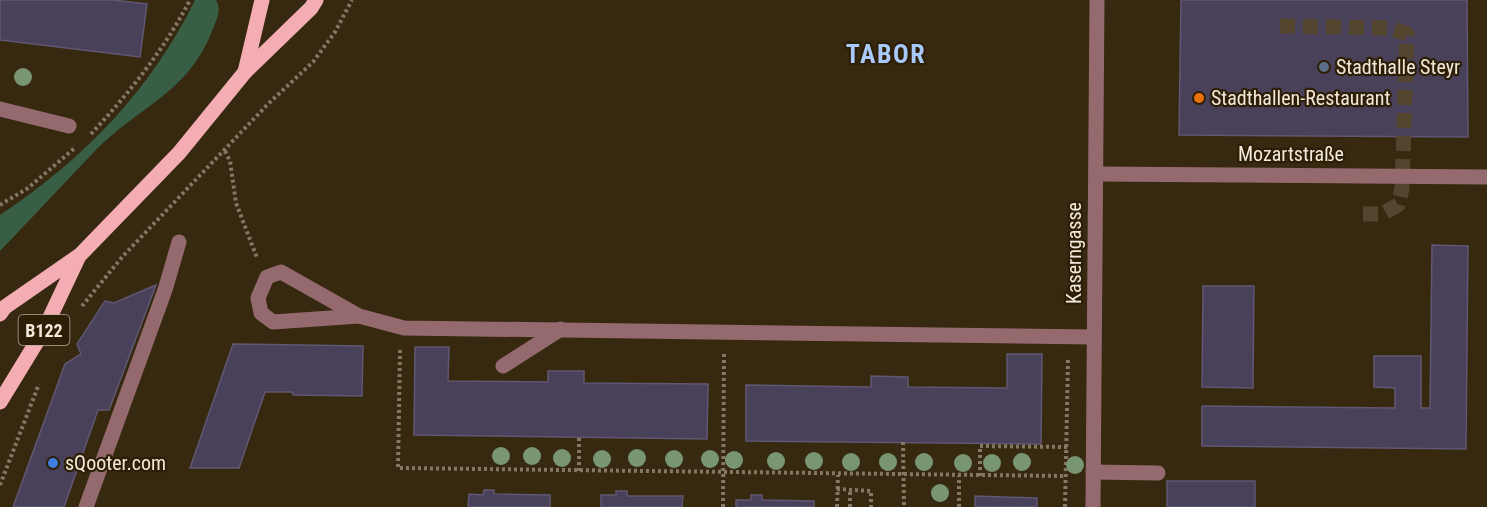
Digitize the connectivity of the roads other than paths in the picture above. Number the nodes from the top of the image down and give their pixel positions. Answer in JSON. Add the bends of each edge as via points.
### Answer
{"nodes":[{"id":1,"x":262,"y":0,"type":"edge"},
{"id":2,"x":316,"y":0,"type":"edge"},
{"id":3,"x":1096,"y":0,"type":"edge"},
{"id":4,"x":245,"y":72,"type":"junction"},
{"id":5,"x":0,"y":109,"type":"edge"},
{"id":6,"x":69,"y":126,"type":"dead end"},
{"id":7,"x":1096,"y":174,"type":"junction"},
{"id":8,"x":1487,"y":177,"type":"edge"},
{"id":9,"x":179,"y":242,"type":"dead end"},
{"id":10,"x":80,"y":255,"type":"junction"},
{"id":11,"x":0,"y":314,"type":"edge"},
{"id":12,"x":360,"y":316,"type":"junction"},
{"id":13,"x":561,"y":329,"type":"junction"},
{"id":14,"x":1094,"y":337,"type":"junction"},
{"id":15,"x":503,"y":366,"type":"dead end"},
{"id":16,"x":0,"y":401,"type":"edge"},
{"id":17,"x":1093,"y":472,"type":"junction"},
{"id":18,"x":1158,"y":473,"type":"dead end"},
{"id":19,"x":86,"y":507,"type":"edge"},
{"id":20,"x":1093,"y":507,"type":"edge"}],
"edges":[{"from":1,"to":4,"type":"main road","number":"B122"},
{"from":2,"to":4,"type":"main road","number":"B122"},
{"from":3,"to":7,"type":"street","name":"Kaserngasse"},
{"from":4,"to":10,"type":"main road","number":"B122","via":[[179,153]]},
{"from":5,"to":6,"type":"street"},
{"from":7,"to":8,"type":"street","name":"Mozartstraße"},
{"from":7,"to":14,"type":"street","name":"Kaserngasse"},
{"from":9,"to":19,"type":"street"},
{"from":10,"to":11,"type":"main road","number":"B122"},
{"from":10,"to":16,"type":"main road","number":"B122","via":[[44,330]]},
{"from":12,"to":12,"type":"street","via":[[281,272],[267,277],[258,298],[261,313],[273,322]]},
{"from":12,"to":13,"type":"street","via":[[404,328]]},
{"from":13,"to":14,"type":"street"},
{"from":13,"to":15,"type":"street"},
{"from":14,"to":17,"type":"street","name":"Kaserngasse"},
{"from":17,"to":18,"type":"street"},
{"from":17,"to":20,"type":"street","name":"Kaserngasse"}]}
